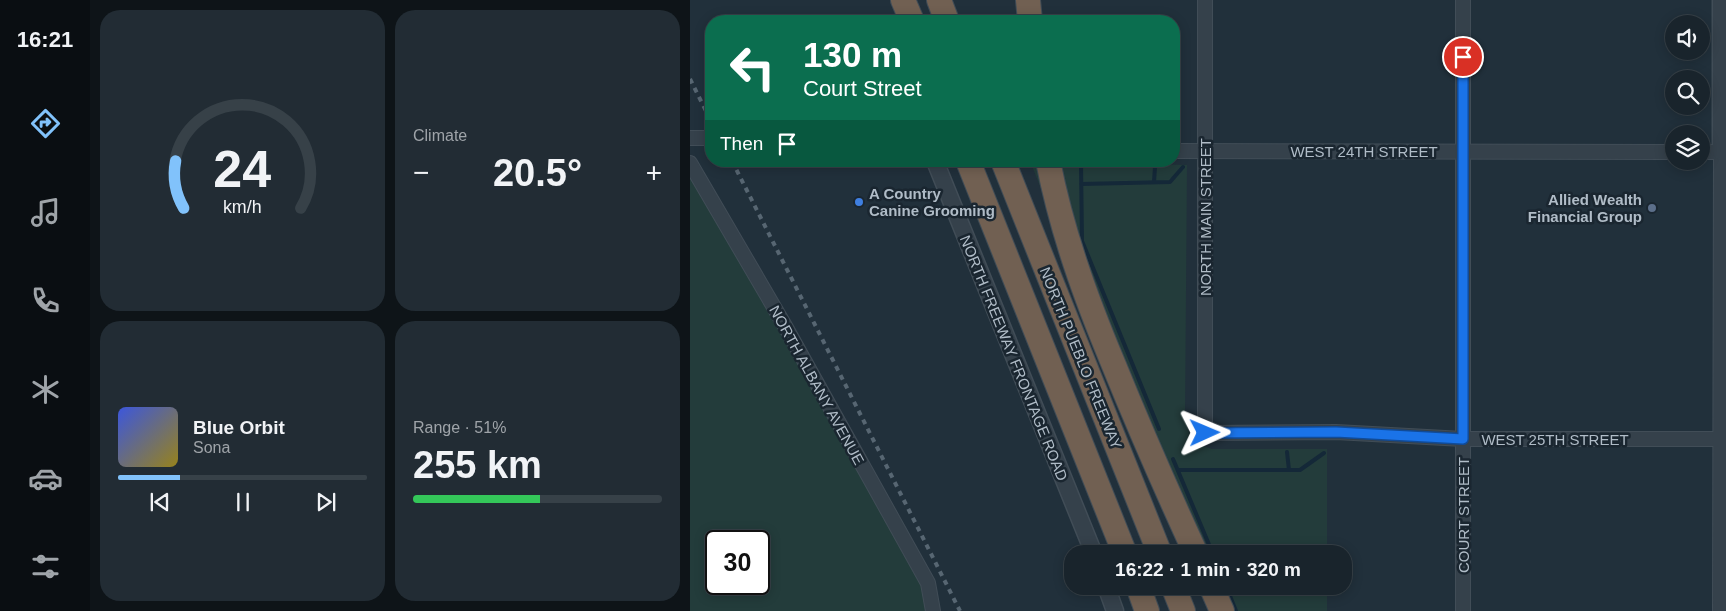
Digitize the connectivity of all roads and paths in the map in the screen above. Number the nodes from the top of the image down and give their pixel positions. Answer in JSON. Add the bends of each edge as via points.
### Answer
{"nodes":[{"id":1,"x":903,"y":0,"type":"edge"},
{"id":2,"x":939,"y":0,"type":"edge"},
{"id":3,"x":1028,"y":0,"type":"edge"},
{"id":4,"x":1205,"y":0,"type":"edge"},
{"id":5,"x":1463,"y":0,"type":"edge"},
{"id":6,"x":1721,"y":0,"type":"edge"},
{"id":7,"x":909,"y":15,"type":"edge"},
{"id":8,"x":945,"y":15,"type":"edge"},
{"id":9,"x":1029,"y":15,"type":"edge"},
{"id":10,"x":690,"y":138,"type":"edge"},
{"id":11,"x":705,"y":138,"type":"edge"},
{"id":12,"x":1180,"y":151,"type":"edge"},
{"id":13,"x":1206,"y":151,"type":"junction"},
{"id":14,"x":1464,"y":152,"type":"junction"},
{"id":15,"x":1665,"y":152,"type":"edge"},
{"id":16,"x":1710,"y":152,"type":"edge"},
{"id":17,"x":1723,"y":152,"type":"edge"},
{"id":18,"x":690,"y":163,"type":"edge"},
{"id":19,"x":937,"y":167,"type":"edge"},
{"id":20,"x":970,"y":167,"type":"edge"},
{"id":21,"x":1005,"y":167,"type":"edge"},
{"id":22,"x":1049,"y":167,"type":"edge"},
{"id":23,"x":1205,"y":433,"type":"joint"},
{"id":24,"x":1463,"y":439,"type":"junction"},
{"id":25,"x":1723,"y":439,"type":"edge"},
{"id":26,"x":1090,"y":545,"type":"edge"},
{"id":27,"x":1121,"y":545,"type":"edge"},
{"id":28,"x":1156,"y":545,"type":"edge"},
{"id":29,"x":1192,"y":545,"type":"edge"},
{"id":30,"x":1109,"y":595,"type":"edge"},
{"id":31,"x":1141,"y":595,"type":"edge"},
{"id":32,"x":1177,"y":595,"type":"edge"},
{"id":33,"x":1215,"y":595,"type":"edge"},
{"id":34,"x":933,"y":611,"type":"edge"},
{"id":35,"x":1115,"y":611,"type":"edge"},
{"id":36,"x":1147,"y":611,"type":"edge"},
{"id":37,"x":1183,"y":611,"type":"edge"},
{"id":38,"x":1222,"y":611,"type":"edge"},
{"id":39,"x":1463,"y":611,"type":"edge"},
{"id":40,"x":1720,"y":611,"type":"edge"}],
"edges":[{"from":1,"to":7,"type":"highway"},
{"from":2,"to":8,"type":"highway"},
{"from":3,"to":9,"type":"highway"},
{"from":4,"to":13,"type":"street","name":"NORTH MAIN STREET"},
{"from":5,"to":14,"type":"street","name":"COURT STREET"},
{"from":6,"to":17,"type":"street"},
{"from":10,"to":11,"type":"street"},
{"from":12,"to":13,"type":"street","name":"WEST 24TH STREET"},
{"from":13,"to":14,"type":"street","name":"WEST 24TH STREET"},
{"from":13,"to":23,"type":"street","name":"NORTH MAIN STREET"},
{"from":14,"to":15,"type":"street","name":"WEST 24TH STREET"},
{"from":14,"to":24,"type":"street","name":"COURT STREET"},
{"from":16,"to":17,"type":"street"},
{"from":17,"to":25,"type":"street"},
{"from":18,"to":34,"type":"street","name":"NORTH ALBANY AVENUE","via":[[928,584]]},
{"from":19,"to":26,"type":"street","name":"NORTH FREEWAY FRONTAGE ROAD"},
{"from":20,"to":27,"type":"highway"},
{"from":21,"to":28,"type":"highway","name":"NORTH PUEBLO FREEWAY"},
{"from":22,"to":29,"type":"highway","via":[[1065,234],[1093,314],[1154,463]]},
{"from":23,"to":24,"type":"street","name":"WEST 25TH STREET","via":[[1336,432]]},
{"from":24,"to":25,"type":"street","name":"WEST 25TH STREET"},
{"from":24,"to":39,"type":"street","name":"COURT STREET"},
{"from":25,"to":40,"type":"street"},
{"from":30,"to":35,"type":"street"},
{"from":31,"to":36,"type":"highway"},
{"from":32,"to":37,"type":"highway"},
{"from":33,"to":38,"type":"highway"}]}
